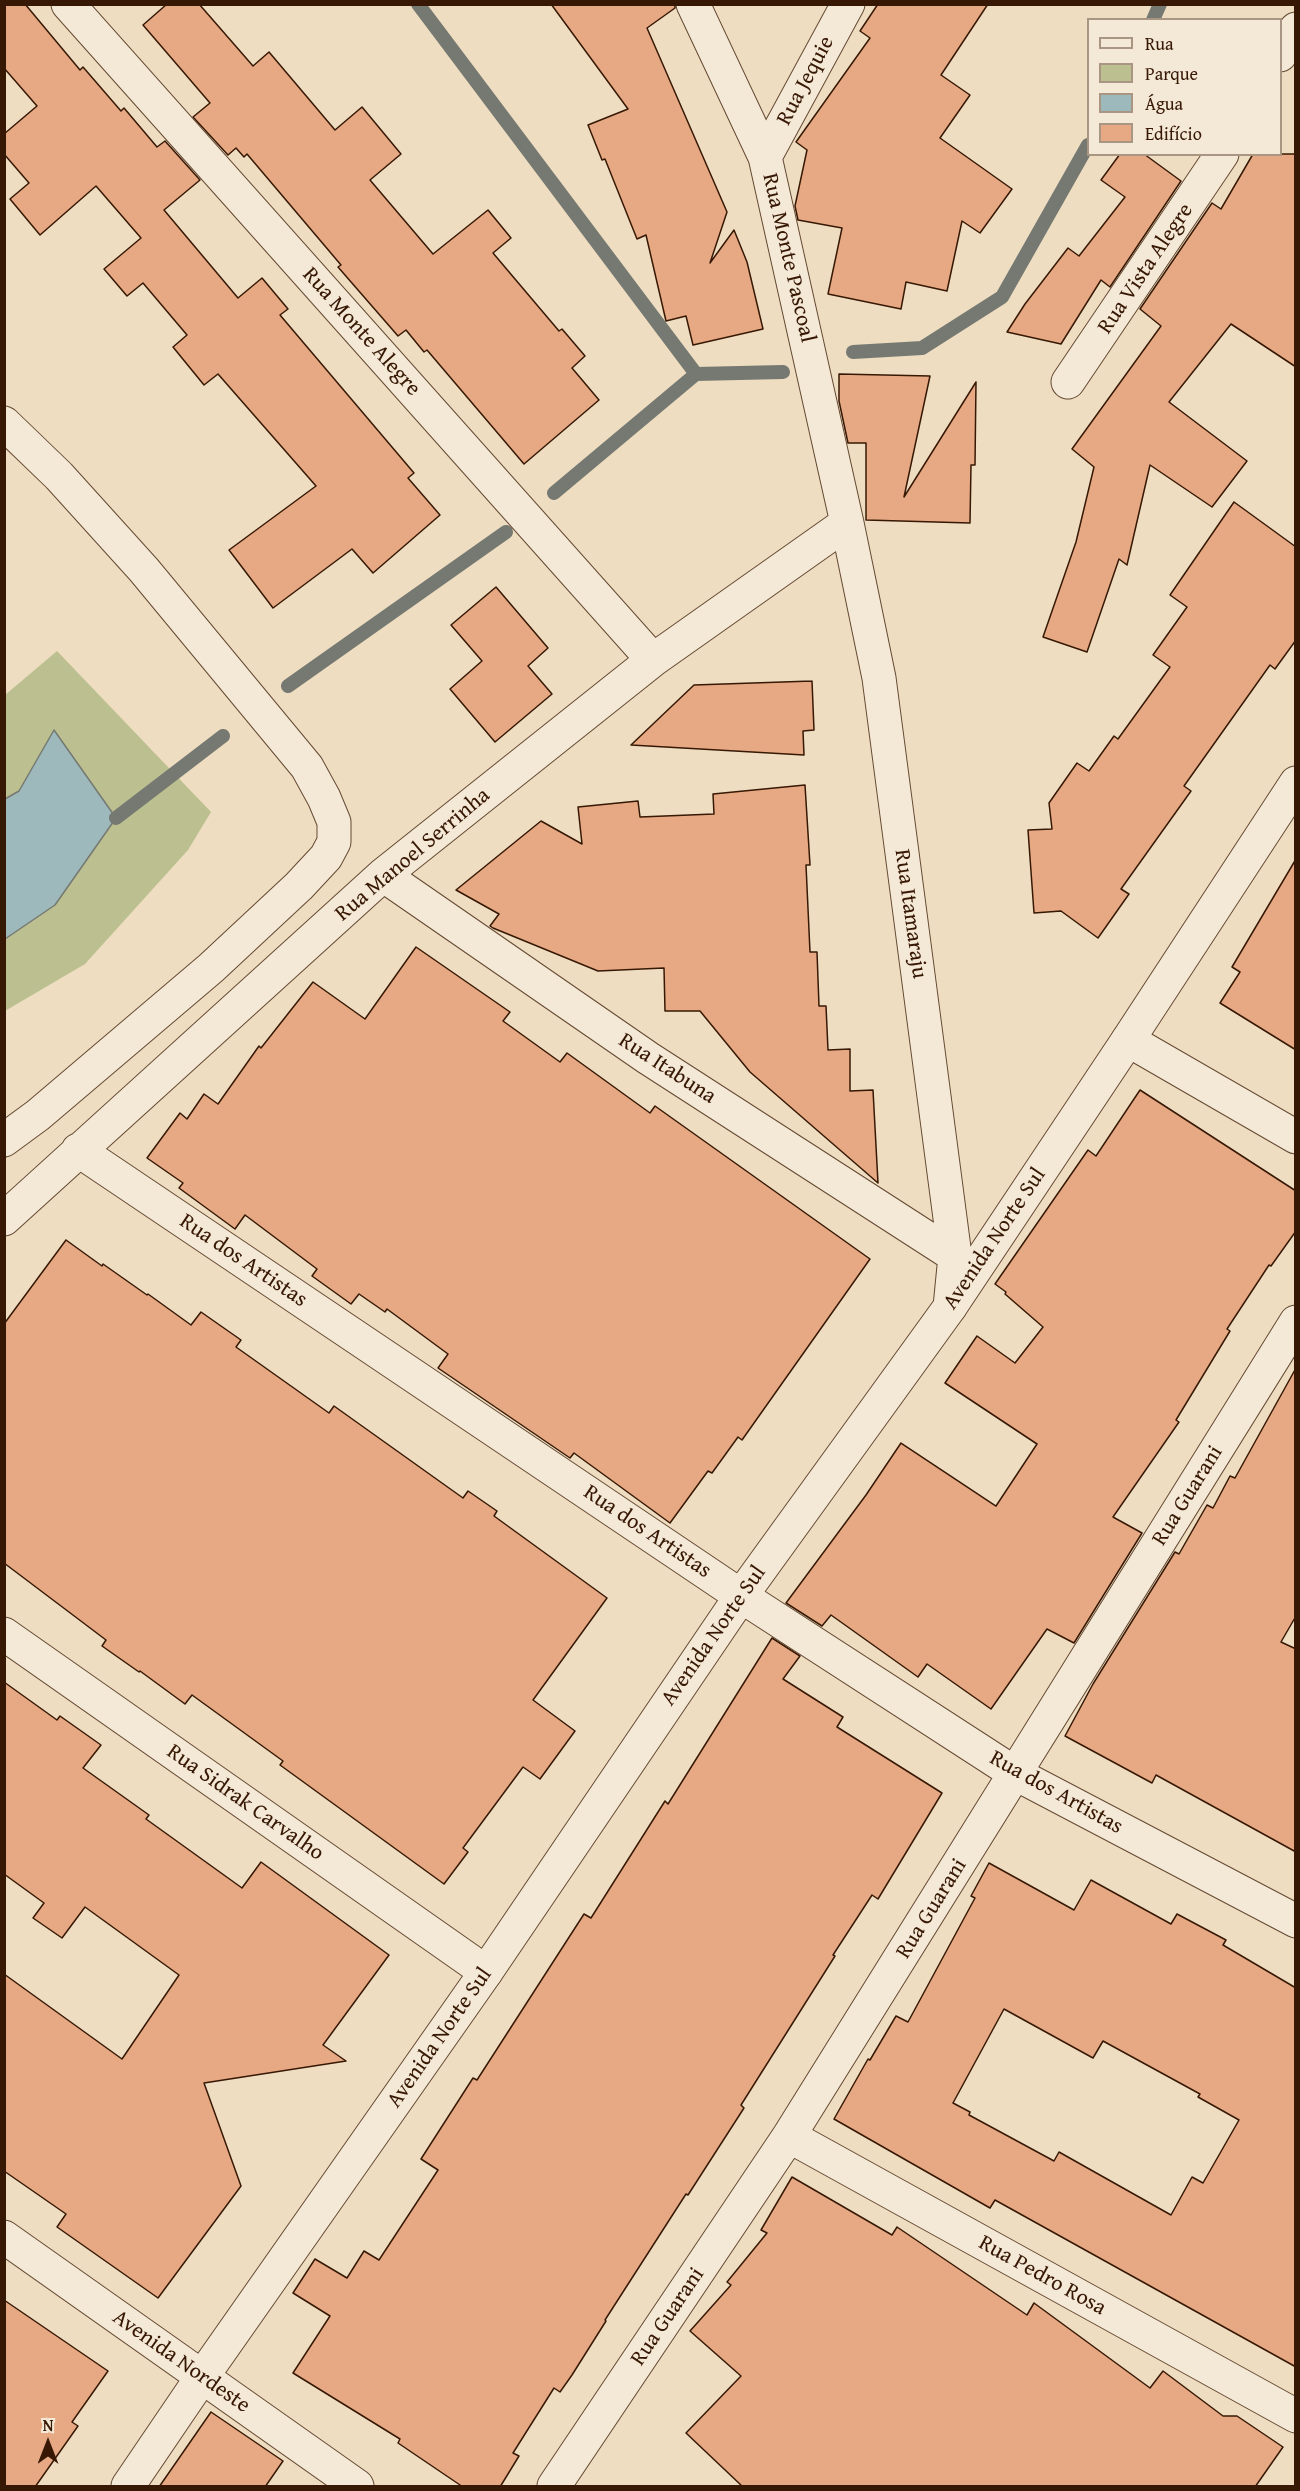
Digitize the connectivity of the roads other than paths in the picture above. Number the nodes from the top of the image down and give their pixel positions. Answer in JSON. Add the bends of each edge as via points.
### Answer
{"nodes":[{"id":1,"x":68,"y":4,"type":"edge"},
{"id":2,"x":693,"y":4,"type":"edge"},
{"id":3,"x":848,"y":4,"type":"edge"},
{"id":4,"x":1296,"y":29,"type":"edge"},
{"id":5,"x":1282,"y":53,"type":"edge"},
{"id":6,"x":1221,"y":156,"type":"edge"},
{"id":7,"x":765,"y":157,"type":"junction"},
{"id":8,"x":1068,"y":382,"type":"dead end"},
{"id":9,"x":4,"y":423,"type":"edge"},
{"id":10,"x":847,"y":523,"type":"junction"},
{"id":11,"x":653,"y":660,"type":"junction"},
{"id":12,"x":1296,"y":783,"type":"edge"},
{"id":13,"x":383,"y":875,"type":"junction"},
{"id":14,"x":1128,"y":1040,"type":"junction"},
{"id":15,"x":1296,"y":1137,"type":"edge"},
{"id":16,"x":4,"y":1140,"type":"edge"},
{"id":17,"x":78,"y":1150,"type":"junction"},
{"id":18,"x":4,"y":1219,"type":"edge"},
{"id":19,"x":955,"y":1256,"type":"junction"},
{"id":20,"x":950,"y":1307,"type":"junction"},
{"id":21,"x":1296,"y":1322,"type":"edge"},
{"id":22,"x":741,"y":1596,"type":"junction"},
{"id":23,"x":4,"y":1634,"type":"edge"},
{"id":24,"x":1016,"y":1774,"type":"junction"},
{"id":25,"x":1296,"y":1921,"type":"edge"},
{"id":26,"x":486,"y":1972,"type":"junction"},
{"id":27,"x":789,"y":2136,"type":"junction"},
{"id":28,"x":4,"y":2237,"type":"edge"},
{"id":29,"x":202,"y":2377,"type":"junction"},
{"id":30,"x":1296,"y":2416,"type":"edge"},
{"id":31,"x":128,"y":2487,"type":"edge"},
{"id":32,"x":357,"y":2487,"type":"edge"},
{"id":33,"x":554,"y":2487,"type":"edge"}],
"edges":[{"from":1,"to":11,"type":"street","name":"Rua Monte Alegre"},
{"from":2,"to":7,"type":"street","name":"Rua Monte Pascoal"},
{"from":3,"to":7,"type":"street","name":"Rua Jequie"},
{"from":4,"to":5,"type":"street"},
{"from":6,"to":8,"type":"street","name":"Rua Vista Alegre"},
{"from":7,"to":10,"type":"street","name":"Rua Monte Pascoal"},
{"from":9,"to":16,"type":"street","via":[[59,476],[144,570],[307,767],[334,822],[334,842],[326,857],[299,886],[211,968]]},
{"from":10,"to":11,"type":"street","name":"Rua Manoel Serrinha"},
{"from":10,"to":19,"type":"street","name":"Rua Itamaraju","via":[[879,678]]},
{"from":11,"to":13,"type":"street","name":"Rua Manoel Serrinha"},
{"from":12,"to":14,"type":"street","name":"Avenida Norte Sul"},
{"from":13,"to":17,"type":"street","name":"Rua Manoel Serrinha"},
{"from":13,"to":19,"type":"street","name":"Rua Itabuna","via":[[648,1058]]},
{"from":14,"to":15,"type":"street"},
{"from":14,"to":20,"type":"street","name":"Avenida Norte Sul"},
{"from":17,"to":18,"type":"street","name":"Rua Manoel Serrinha"},
{"from":17,"to":22,"type":"street","name":"Rua dos Artistas"},
{"from":19,"to":20,"type":"street","name":"Rua Itamaraju"},
{"from":20,"to":22,"type":"street","name":"Avenida Norte Sul"},
{"from":21,"to":24,"type":"street","name":"Rua Guarani"},
{"from":22,"to":24,"type":"street","name":"Rua dos Artistas"},
{"from":22,"to":26,"type":"street","name":"Avenida Norte Sul"},
{"from":23,"to":26,"type":"street","name":"Rua Sidrak Carvalho"},
{"from":24,"to":25,"type":"street","name":"Rua dos Artistas"},
{"from":24,"to":27,"type":"street","name":"Rua Guarani"},
{"from":26,"to":29,"type":"street","name":"Avenida Norte Sul"},
{"from":27,"to":30,"type":"street","name":"Rua Pedro Rosa"},
{"from":27,"to":33,"type":"street","name":"Rua Guarani"},
{"from":28,"to":29,"type":"street","name":"Avenida Nordeste"},
{"from":29,"to":31,"type":"street","name":"Avenida Norte Sul"},
{"from":29,"to":32,"type":"street","name":"Avenida Nordeste"}]}
